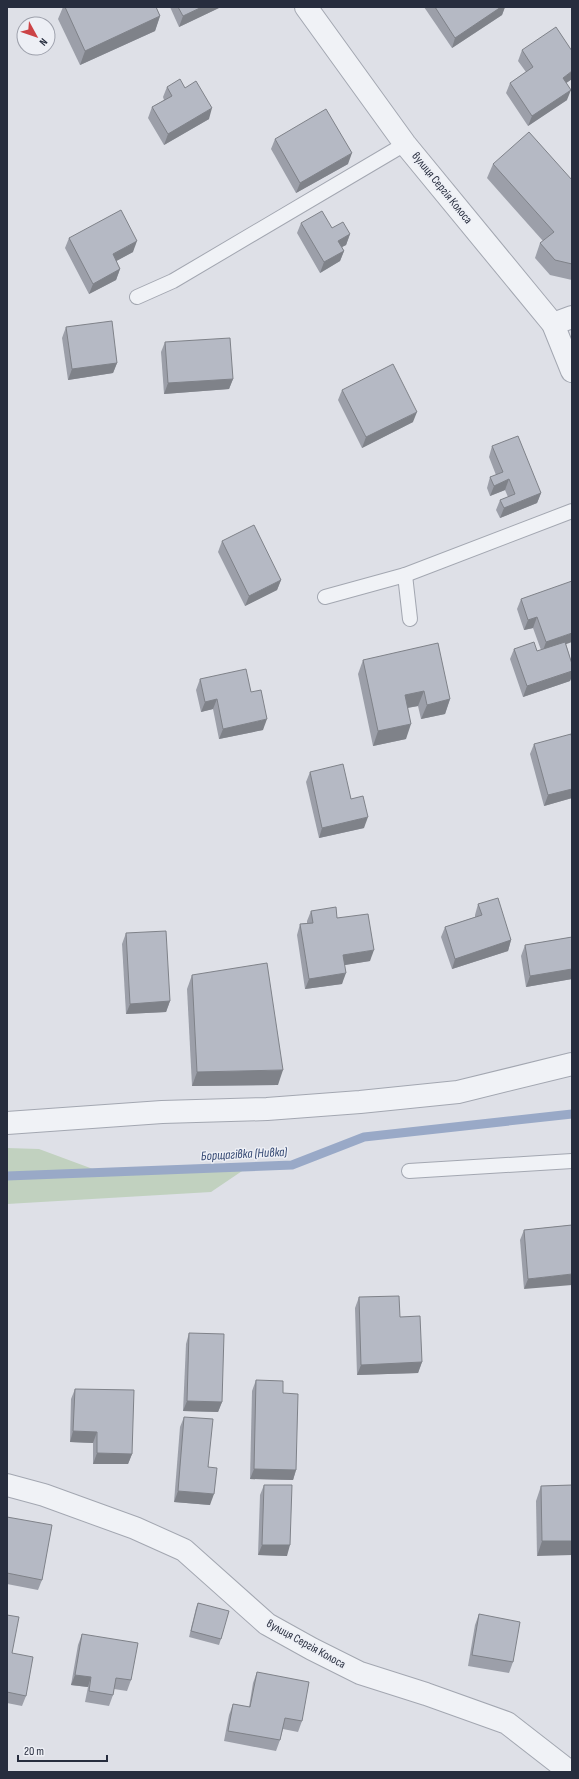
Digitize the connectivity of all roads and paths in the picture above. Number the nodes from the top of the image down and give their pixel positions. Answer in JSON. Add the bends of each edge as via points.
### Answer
{"nodes":[{"id":1,"x":306,"y":7,"type":"edge"},
{"id":2,"x":405,"y":144,"type":"junction"},
{"id":3,"x":137,"y":296,"type":"dead end"},
{"id":4,"x":562,"y":321,"type":"edge"},
{"id":5,"x":572,"y":371,"type":"edge"},
{"id":6,"x":572,"y":511,"type":"edge"},
{"id":7,"x":405,"y":575,"type":"junction"},
{"id":8,"x":325,"y":597,"type":"dead end"},
{"id":9,"x":410,"y":619,"type":"dead end"},
{"id":10,"x":572,"y":1064,"type":"edge"},
{"id":11,"x":7,"y":1123,"type":"edge"},
{"id":12,"x":572,"y":1162,"type":"edge"},
{"id":13,"x":409,"y":1170,"type":"dead end"},
{"id":14,"x":7,"y":1485,"type":"edge"},
{"id":15,"x":570,"y":1772,"type":"edge"}],
"edges":[{"from":1,"to":2,"type":"street","name":"вулиця Сергія Колоса"},
{"from":2,"to":3,"type":"lane","via":[[173,281]]},
{"from":2,"to":4,"type":"street","name":"вулиця Сергія Колоса"},
{"from":4,"to":5,"type":"street","name":"вулиця Сергія Колоса"},
{"from":6,"to":7,"type":"lane"},
{"from":7,"to":8,"type":"lane"},
{"from":7,"to":9,"type":"lane"},
{"from":10,"to":11,"type":"street","via":[[451,1093],[267,1109],[162,1112]]},
{"from":12,"to":13,"type":"lane"},
{"from":14,"to":15,"type":"street","name":"вулиця Сергія Колоса","via":[[44,1495],[135,1528],[184,1550],[267,1624],[360,1673],[507,1723]]}]}
